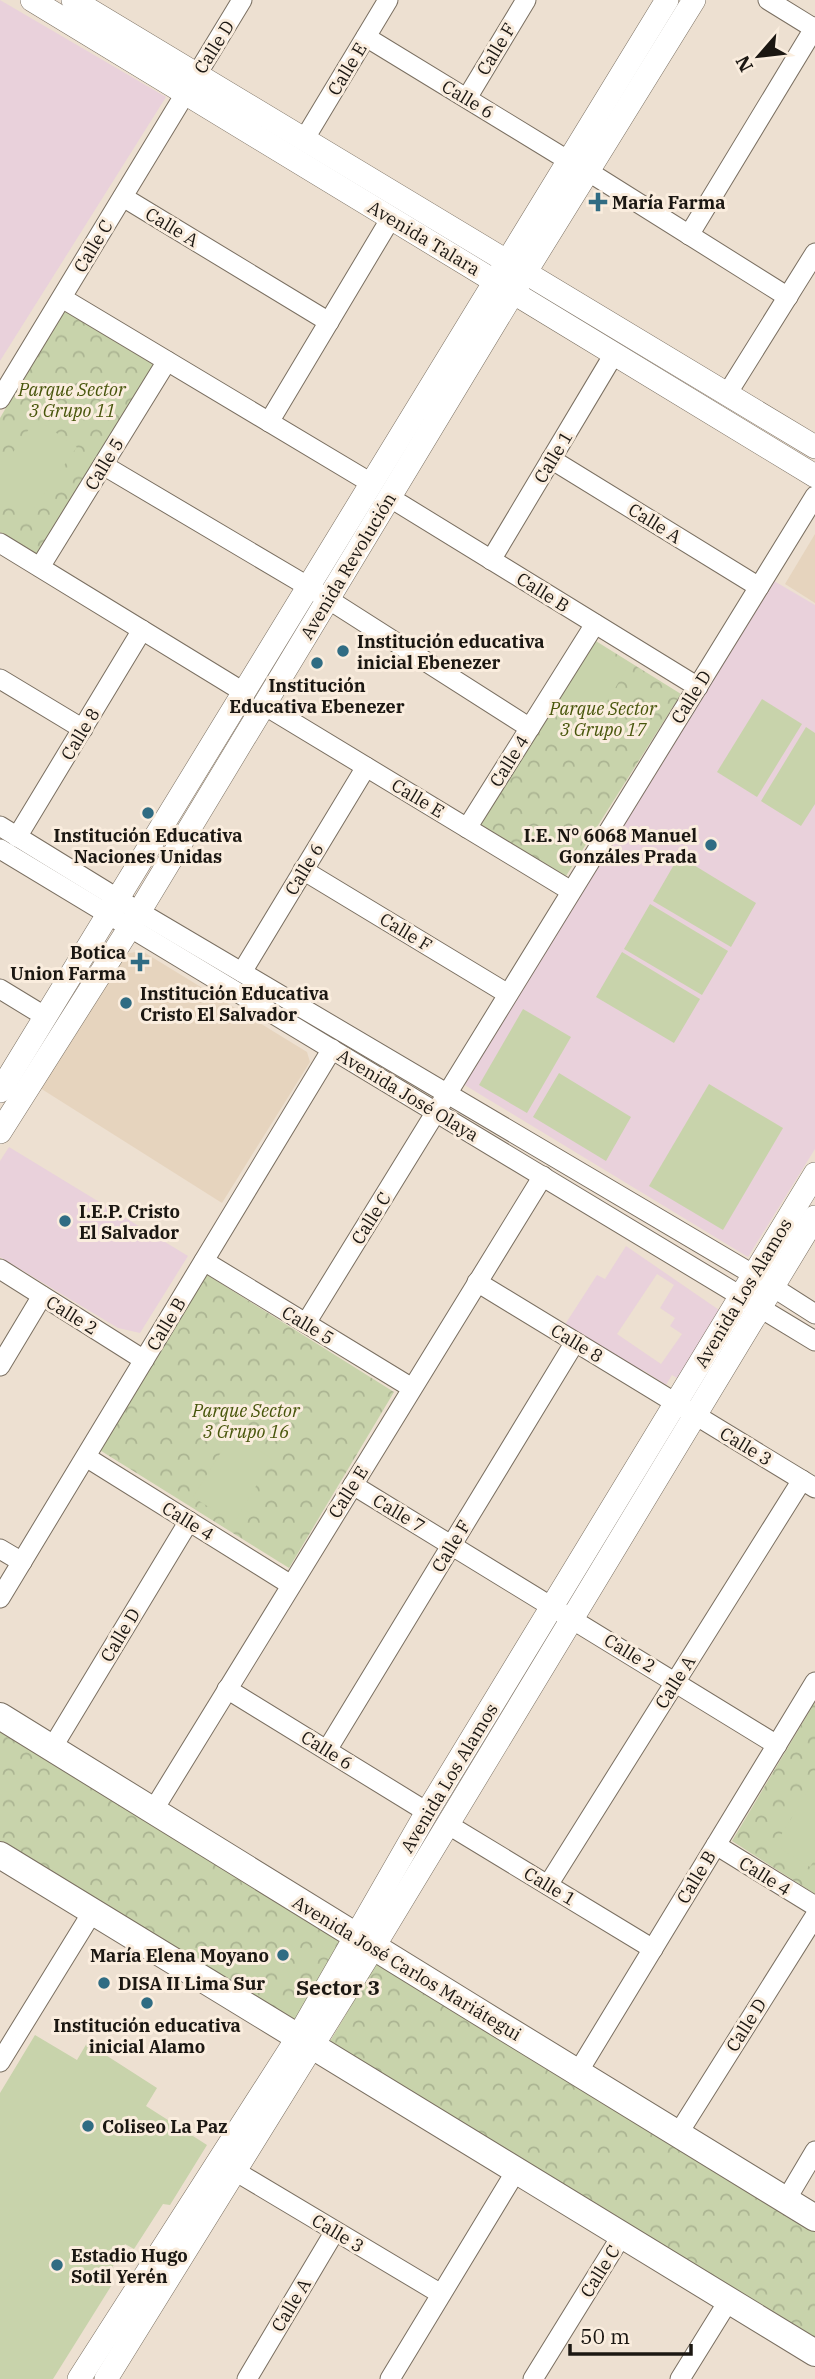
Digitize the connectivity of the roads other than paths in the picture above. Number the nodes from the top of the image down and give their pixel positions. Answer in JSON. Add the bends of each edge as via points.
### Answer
{"nodes":[{"id":1,"x":32,"y":0,"type":"edge"},
{"id":2,"x":73,"y":0,"type":"edge"},
{"id":3,"x":243,"y":0,"type":"edge"},
{"id":4,"x":388,"y":0,"type":"edge"},
{"id":5,"x":526,"y":0,"type":"edge"},
{"id":6,"x":667,"y":0,"type":"edge"},
{"id":7,"x":694,"y":0,"type":"edge"},
{"id":8,"x":768,"y":0,"type":"edge"},
{"id":9,"x":100,"y":7,"type":"edge"},
{"id":10,"x":815,"y":28,"type":"edge"},
{"id":11,"x":366,"y":37,"type":"junction"},
{"id":12,"x":191,"y":84,"type":"junction"},
{"id":13,"x":467,"y":98,"type":"junction"},
{"id":14,"x":305,"y":138,"type":"junction"},
{"id":15,"x":579,"y":167,"type":"junction"},
{"id":16,"x":122,"y":197,"type":"junction"},
{"id":17,"x":391,"y":219,"type":"junction"},
{"id":18,"x":689,"y":235,"type":"junction"},
{"id":19,"x":815,"y":253,"type":"edge"},
{"id":20,"x":509,"y":277,"type":"junction"},
{"id":21,"x":788,"y":297,"type":"junction"},
{"id":22,"x":62,"y":298,"type":"junction"},
{"id":23,"x":329,"y":322,"type":"junction"},
{"id":24,"x":614,"y":354,"type":"junction"},
{"id":25,"x":167,"y":361,"type":"junction"},
{"id":26,"x":727,"y":394,"type":"junction"},
{"id":27,"x":0,"y":398,"type":"edge"},
{"id":28,"x":269,"y":422,"type":"junction"},
{"id":29,"x":815,"y":447,"type":"edge"},
{"id":30,"x":551,"y":459,"type":"junction"},
{"id":31,"x":103,"y":465,"type":"junction"},
{"id":32,"x":815,"y":476,"type":"edge"},
{"id":33,"x":380,"y":490,"type":"junction"},
{"id":34,"x":815,"y":496,"type":"edge"},
{"id":35,"x":0,"y":543,"type":"edge"},
{"id":36,"x":491,"y":560,"type":"junction"},
{"id":37,"x":40,"y":567,"type":"junction"},
{"id":38,"x":309,"y":587,"type":"junction"},
{"id":39,"x":759,"y":587,"type":"junction"},
{"id":40,"x":327,"y":602,"type":"junction"},
{"id":41,"x":595,"y":624,"type":"junction"},
{"id":42,"x":142,"y":630,"type":"junction"},
{"id":43,"x":0,"y":679,"type":"edge"},
{"id":44,"x":698,"y":687,"type":"junction"},
{"id":45,"x":254,"y":699,"type":"junction"},
{"id":46,"x":530,"y":728,"type":"junction"},
{"id":47,"x":83,"y":729,"type":"junction"},
{"id":48,"x":366,"y":766,"type":"junction"},
{"id":49,"x":0,"y":826,"type":"edge"},
{"id":50,"x":467,"y":828,"type":"junction"},
{"id":51,"x":18,"y":837,"type":"junction"},
{"id":52,"x":0,"y":849,"type":"edge"},
{"id":53,"x":303,"y":870,"type":"junction"},
{"id":54,"x":571,"y":891,"type":"junction"},
{"id":55,"x":124,"y":913,"type":"junction"},
{"id":56,"x":242,"y":972,"type":"junction"},
{"id":57,"x":0,"y":989,"type":"edge"},
{"id":58,"x":508,"y":994,"type":"junction"},
{"id":59,"x":46,"y":1017,"type":"junction"},
{"id":60,"x":332,"y":1049,"type":"junction"},
{"id":61,"x":0,"y":1091,"type":"edge"},
{"id":62,"x":447,"y":1094,"type":"junction"},
{"id":63,"x":436,"y":1112,"type":"junction"},
{"id":64,"x":0,"y":1132,"type":"edge"},
{"id":65,"x":815,"y":1174,"type":"edge"},
{"id":66,"x":543,"y":1176,"type":"junction"},
{"id":67,"x":815,"y":1217,"type":"edge"},
{"id":68,"x":204,"y":1261,"type":"junction"},
{"id":69,"x":0,"y":1269,"type":"edge"},
{"id":70,"x":754,"y":1275,"type":"junction"},
{"id":71,"x":477,"y":1282,"type":"junction"},
{"id":72,"x":774,"y":1287,"type":"junction"},
{"id":73,"x":741,"y":1295,"type":"junction"},
{"id":74,"x":43,"y":1296,"type":"junction"},
{"id":75,"x":762,"y":1308,"type":"junction"},
{"id":76,"x":815,"y":1314,"type":"edge"},
{"id":77,"x":306,"y":1323,"type":"junction"},
{"id":78,"x":815,"y":1341,"type":"edge"},
{"id":79,"x":575,"y":1342,"type":"junction"},
{"id":80,"x":144,"y":1360,"type":"junction"},
{"id":81,"x":0,"y":1366,"type":"edge"},
{"id":82,"x":412,"y":1388,"type":"junction"},
{"id":83,"x":687,"y":1410,"type":"junction"},
{"id":84,"x":86,"y":1457,"type":"junction"},
{"id":85,"x":808,"y":1484,"type":"edge"},
{"id":86,"x":353,"y":1485,"type":"junction"},
{"id":87,"x":189,"y":1521,"type":"junction"},
{"id":88,"x":452,"y":1545,"type":"junction"},
{"id":89,"x":0,"y":1549,"type":"edge"},
{"id":90,"x":22,"y":1562,"type":"junction"},
{"id":91,"x":291,"y":1585,"type":"junction"},
{"id":92,"x":0,"y":1598,"type":"edge"},
{"id":93,"x":563,"y":1612,"type":"junction"},
{"id":94,"x":676,"y":1682,"type":"junction"},
{"id":95,"x":815,"y":1682,"type":"edge"},
{"id":96,"x":227,"y":1689,"type":"junction"},
{"id":97,"x":0,"y":1716,"type":"edge"},
{"id":98,"x":777,"y":1745,"type":"junction"},
{"id":99,"x":52,"y":1748,"type":"junction"},
{"id":100,"x":327,"y":1750,"type":"junction"},
{"id":101,"x":153,"y":1809,"type":"junction"},
{"id":102,"x":437,"y":1818,"type":"junction"},
{"id":103,"x":716,"y":1845,"type":"junction"},
{"id":104,"x":0,"y":1855,"type":"edge"},
{"id":105,"x":548,"y":1885,"type":"junction"},
{"id":106,"x":815,"y":1906,"type":"edge"},
{"id":107,"x":93,"y":1912,"type":"junction"},
{"id":108,"x":815,"y":1916,"type":"edge"},
{"id":109,"x":364,"y":1943,"type":"junction"},
{"id":110,"x":653,"y":1949,"type":"junction"},
{"id":111,"x":305,"y":2041,"type":"junction"},
{"id":112,"x":0,"y":2062,"type":"edge"},
{"id":113,"x":578,"y":2072,"type":"junction"},
{"id":114,"x":678,"y":2134,"type":"junction"},
{"id":115,"x":815,"y":2151,"type":"edge"},
{"id":116,"x":516,"y":2171,"type":"junction"},
{"id":117,"x":222,"y":2179,"type":"junction"},
{"id":118,"x":786,"y":2200,"type":"junction"},
{"id":119,"x":815,"y":2218,"type":"edge"},
{"id":120,"x":335,"y":2231,"type":"junction"},
{"id":121,"x":622,"y":2235,"type":"junction"},
{"id":122,"x":441,"y":2294,"type":"junction"},
{"id":123,"x":729,"y":2300,"type":"junction"},
{"id":124,"x":815,"y":2353,"type":"edge"},
{"id":125,"x":108,"y":2378,"type":"edge"},
{"id":126,"x":79,"y":2379,"type":"edge"},
{"id":127,"x":247,"y":2379,"type":"edge"},
{"id":128,"x":390,"y":2379,"type":"edge"},
{"id":129,"x":533,"y":2379,"type":"edge"},
{"id":130,"x":680,"y":2379,"type":"edge"}],
"edges":[{"from":1,"to":12,"type":"street","name":"Avenida Talara"},
{"from":2,"to":9,"type":"street","name":"Avenida Talara"},
{"from":3,"to":12,"type":"street","name":"Calle D"},
{"from":4,"to":11,"type":"street","name":"Calle E"},
{"from":5,"to":13,"type":"street","name":"Calle F"},
{"from":6,"to":15,"type":"street","name":"Avenida Revolución"},
{"from":7,"to":15,"type":"street","name":"Avenida Revolución"},
{"from":8,"to":10,"type":"street"},
{"from":9,"to":12,"type":"street","name":"Avenida Talara"},
{"from":10,"to":18,"type":"street"},
{"from":11,"to":13,"type":"street","name":"Calle 6"},
{"from":11,"to":14,"type":"street","name":"Calle E"},
{"from":12,"to":14,"type":"street","name":"Avenida Talara"},
{"from":12,"to":16,"type":"street","name":"Calle C"},
{"from":12,"to":17,"type":"street","name":"Avenida Talara"},
{"from":13,"to":15,"type":"street","name":"Calle 6"},
{"from":14,"to":20,"type":"street","name":"Avenida Talara"},
{"from":15,"to":18,"type":"street"},
{"from":15,"to":20,"type":"street","name":"Avenida Revolución"},
{"from":16,"to":22,"type":"street","name":"Calle C"},
{"from":16,"to":23,"type":"street","name":"Calle A"},
{"from":17,"to":20,"type":"street","name":"Avenida Talara"},
{"from":17,"to":23,"type":"street"},
{"from":18,"to":21,"type":"street"},
{"from":19,"to":21,"type":"street"},
{"from":20,"to":24,"type":"street","name":"Avenida Talara"},
{"from":20,"to":26,"type":"street","name":"Avenida Talara"},
{"from":20,"to":33,"type":"street","name":"Avenida Revolución"},
{"from":21,"to":26,"type":"street"},
{"from":22,"to":25,"type":"street","name":"Calle B"},
{"from":22,"to":27,"type":"street","name":"Calle C"},
{"from":23,"to":28,"type":"street"},
{"from":24,"to":30,"type":"street","name":"Calle 1"},
{"from":24,"to":32,"type":"street","name":"Avenida Talara"},
{"from":25,"to":28,"type":"street","name":"Calle B"},
{"from":25,"to":31,"type":"street","name":"Calle 5"},
{"from":26,"to":29,"type":"street","name":"Avenida Talara"},
{"from":28,"to":33,"type":"street","name":"Calle B"},
{"from":30,"to":36,"type":"street","name":"Calle 1"},
{"from":30,"to":39,"type":"street","name":"Calle A"},
{"from":31,"to":37,"type":"street","name":"Calle 5"},
{"from":31,"to":38,"type":"street"},
{"from":33,"to":36,"type":"street","name":"Calle B"},
{"from":33,"to":38,"type":"street","name":"Avenida Revolución"},
{"from":33,"to":40,"type":"street","name":"Avenida Revolución"},
{"from":34,"to":39,"type":"street","name":"Calle D"},
{"from":35,"to":37,"type":"street","name":"Calle E"},
{"from":36,"to":41,"type":"street","name":"Calle B"},
{"from":37,"to":42,"type":"street","name":"Calle E"},
{"from":38,"to":40,"type":"street"},
{"from":38,"to":45,"type":"street","name":"Avenida Revolución"},
{"from":39,"to":44,"type":"street","name":"Calle D"},
{"from":40,"to":45,"type":"street","name":"Avenida Revolución"},
{"from":40,"to":46,"type":"street"},
{"from":41,"to":44,"type":"street","name":"Calle B"},
{"from":41,"to":46,"type":"street","name":"Calle 4"},
{"from":42,"to":45,"type":"street","name":"Calle E"},
{"from":42,"to":47,"type":"street","name":"Calle 8"},
{"from":43,"to":47,"type":"street"},
{"from":44,"to":54,"type":"street","name":"Calle D"},
{"from":45,"to":48,"type":"street","name":"Calle E"},
{"from":45,"to":55,"type":"street","name":"Avenida Revolución"},
{"from":46,"to":50,"type":"street","name":"Calle 4"},
{"from":47,"to":51,"type":"street","name":"Calle 8"},
{"from":48,"to":50,"type":"street","name":"Calle E"},
{"from":48,"to":53,"type":"street","name":"Calle 6"},
{"from":49,"to":51,"type":"street","name":"Avenida José Olaya"},
{"from":50,"to":54,"type":"street","name":"Calle E"},
{"from":51,"to":55,"type":"street","name":"Avenida José Olaya"},
{"from":52,"to":55,"type":"street","name":"Avenida José Olaya"},
{"from":53,"to":56,"type":"street","name":"Calle 6"},
{"from":53,"to":58,"type":"street","name":"Calle F"},
{"from":54,"to":58,"type":"street","name":"Calle D"},
{"from":55,"to":56,"type":"street","name":"Avenida José Olaya"},
{"from":55,"to":59,"type":"street","name":"Avenida Revolución"},
{"from":55,"to":60,"type":"street","name":"Avenida José Olaya"},
{"from":55,"to":64,"type":"street","name":"Avenida Revolución"},
{"from":56,"to":62,"type":"street","name":"Avenida José Olaya"},
{"from":57,"to":59,"type":"street"},
{"from":58,"to":62,"type":"street","name":"Calle D"},
{"from":59,"to":61,"type":"street","name":"Avenida Revolución"},
{"from":60,"to":63,"type":"street","name":"Avenida José Olaya"},
{"from":60,"to":68,"type":"street","name":"Calle B"},
{"from":62,"to":63,"type":"street","name":"Calle D"},
{"from":62,"to":70,"type":"street","name":"Avenida José Olaya"},
{"from":63,"to":66,"type":"street","name":"Avenida José Olaya"},
{"from":63,"to":77,"type":"street","name":"Calle C"},
{"from":65,"to":70,"type":"street","name":"Avenida Los Alamos"},
{"from":66,"to":71,"type":"street","name":"Calle E"},
{"from":66,"to":73,"type":"street","name":"Avenida José Olaya"},
{"from":67,"to":72,"type":"street","name":"Avenida Los Alamos"},
{"from":68,"to":77,"type":"street","name":"Calle 5"},
{"from":68,"to":80,"type":"street","name":"Calle B"},
{"from":69,"to":74,"type":"street","name":"Calle 2"},
{"from":70,"to":72,"type":"street","name":"Avenida José Olaya"},
{"from":70,"to":73,"type":"street","name":"Avenida Los Alamos"},
{"from":71,"to":79,"type":"street","name":"Calle 8"},
{"from":71,"to":82,"type":"street","name":"Calle E"},
{"from":72,"to":75,"type":"street","name":"Avenida Los Alamos"},
{"from":72,"to":76,"type":"street","name":"Avenida José Olaya"},
{"from":73,"to":75,"type":"street","name":"Avenida José Olaya"},
{"from":73,"to":83,"type":"street","name":"Avenida Los Alamos"},
{"from":74,"to":80,"type":"street","name":"Calle 2"},
{"from":74,"to":81,"type":"street"},
{"from":75,"to":78,"type":"street","name":"Avenida José Olaya"},
{"from":75,"to":83,"type":"street","name":"Avenida Los Alamos"},
{"from":77,"to":82,"type":"street","name":"Calle 5"},
{"from":79,"to":83,"type":"street","name":"Calle 8"},
{"from":79,"to":88,"type":"street","name":"Calle F"},
{"from":80,"to":84,"type":"street","name":"Calle B"},
{"from":82,"to":86,"type":"street","name":"Calle E"},
{"from":83,"to":85,"type":"street","name":"Calle 3"},
{"from":83,"to":93,"type":"street","name":"Avenida Los Alamos"},
{"from":84,"to":87,"type":"street","name":"Calle 4"},
{"from":84,"to":90,"type":"street","name":"Calle B"},
{"from":85,"to":94,"type":"street","name":"Calle A"},
{"from":86,"to":88,"type":"street","name":"Calle 7"},
{"from":86,"to":91,"type":"street","name":"Calle E"},
{"from":87,"to":91,"type":"street","name":"Calle 4"},
{"from":87,"to":99,"type":"street","name":"Calle D"},
{"from":88,"to":93,"type":"street","name":"Calle 7"},
{"from":88,"to":100,"type":"street","name":"Calle F"},
{"from":89,"to":90,"type":"street"},
{"from":90,"to":92,"type":"street","name":"Calle B"},
{"from":91,"to":96,"type":"street","name":"Calle E"},
{"from":93,"to":94,"type":"street","name":"Calle 2"},
{"from":93,"to":102,"type":"street","name":"Avenida Los Alamos"},
{"from":94,"to":98,"type":"street","name":"Calle 2"},
{"from":94,"to":105,"type":"street","name":"Calle A"},
{"from":95,"to":98,"type":"street","name":"Calle B"},
{"from":96,"to":100,"type":"street","name":"Calle 6"},
{"from":96,"to":101,"type":"street","name":"Calle E"},
{"from":97,"to":99,"type":"main road","name":"Avenida José Carlos Mariátegui"},
{"from":98,"to":103,"type":"street","name":"Calle B"},
{"from":99,"to":101,"type":"main road","name":"Avenida José Carlos Mariátegui"},
{"from":100,"to":102,"type":"street","name":"Calle 6"},
{"from":101,"to":109,"type":"main road","name":"Avenida José Carlos Mariátegui"},
{"from":102,"to":105,"type":"street","name":"Calle 1"},
{"from":102,"to":109,"type":"street","name":"Avenida Los Alamos"},
{"from":103,"to":106,"type":"street","name":"Calle 4"},
{"from":103,"to":110,"type":"street","name":"Calle B"},
{"from":104,"to":107,"type":"main road"},
{"from":105,"to":110,"type":"street","name":"Calle 1"},
{"from":107,"to":111,"type":"main road"},
{"from":107,"to":112,"type":"street"},
{"from":108,"to":114,"type":"street","name":"Calle D"},
{"from":109,"to":111,"type":"street","name":"Avenida Los Alamos"},
{"from":109,"to":113,"type":"main road","name":"Avenida José Carlos Mariátegui"},
{"from":110,"to":113,"type":"street","name":"Calle B"},
{"from":111,"to":116,"type":"main road"},
{"from":111,"to":117,"type":"street","name":"Avenida Los Alamos"},
{"from":113,"to":114,"type":"main road","name":"Avenida José Carlos Mariátegui"},
{"from":114,"to":118,"type":"main road","name":"Avenida José Carlos Mariátegui"},
{"from":115,"to":118,"type":"street"},
{"from":116,"to":121,"type":"main road"},
{"from":116,"to":122,"type":"street"},
{"from":117,"to":120,"type":"street","name":"Calle 3"},
{"from":117,"to":125,"type":"street","name":"Avenida Los Alamos"},
{"from":117,"to":126,"type":"street","name":"Avenida Los Alamos"},
{"from":118,"to":119,"type":"main road","name":"Avenida José Carlos Mariátegui"},
{"from":120,"to":122,"type":"street","name":"Calle 3"},
{"from":120,"to":127,"type":"street","name":"Calle A"},
{"from":121,"to":123,"type":"main road"},
{"from":121,"to":129,"type":"street","name":"Calle C"},
{"from":122,"to":128,"type":"street"},
{"from":123,"to":124,"type":"main road"},
{"from":123,"to":130,"type":"street"}]}
